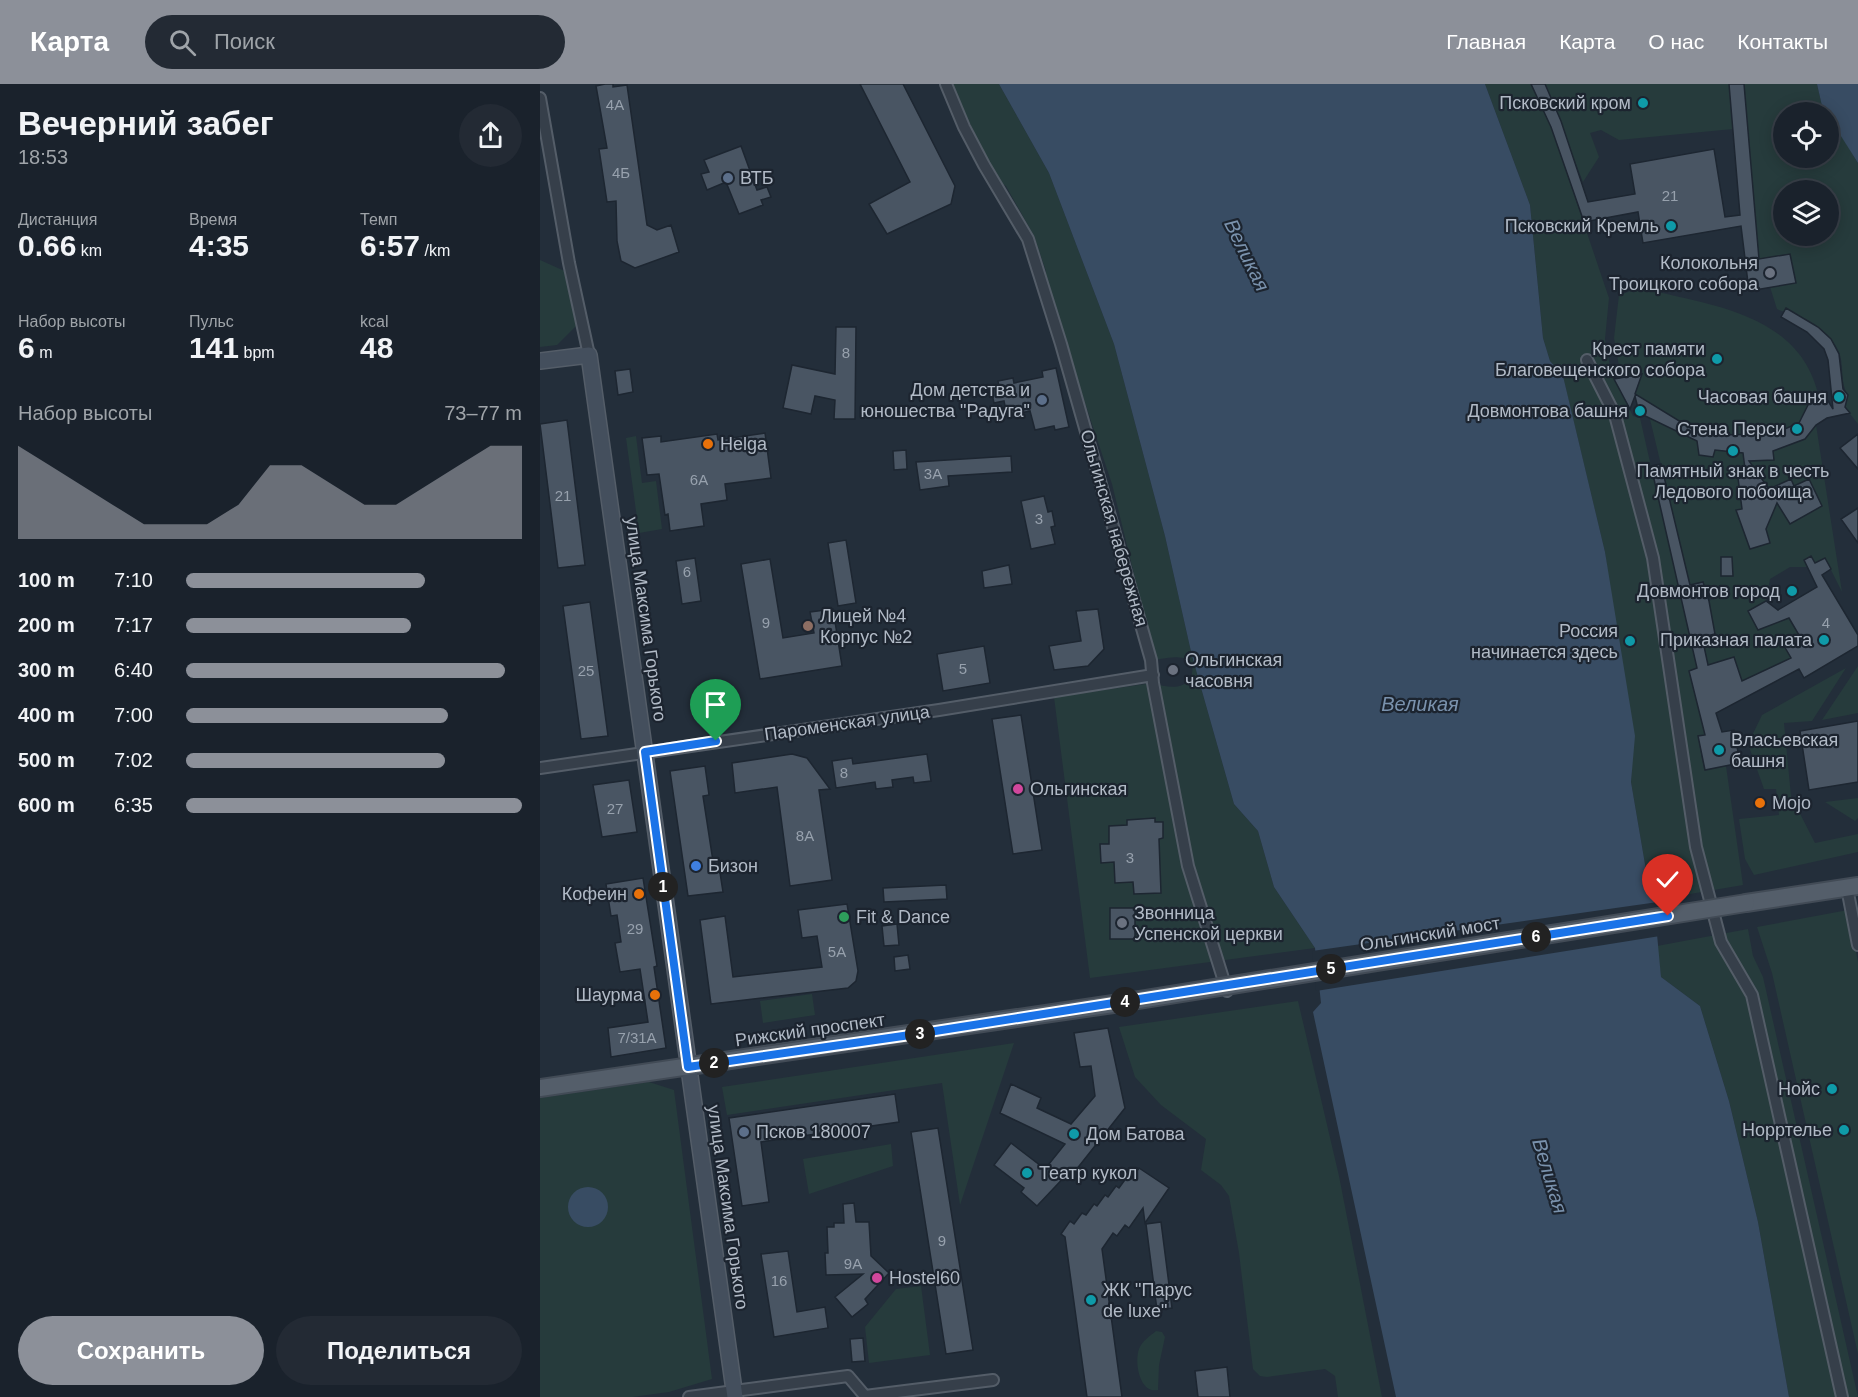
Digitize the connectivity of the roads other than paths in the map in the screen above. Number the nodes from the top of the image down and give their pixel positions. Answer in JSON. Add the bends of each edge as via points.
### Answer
{"nodes":[{"id":1,"x":946,"y":84,"type":"edge"},
{"id":2,"x":540,"y":98,"type":"edge"},
{"id":3,"x":589,"y":355,"type":"junction"},
{"id":4,"x":1587,"y":360,"type":"dead end"},
{"id":5,"x":540,"y":362,"type":"edge"},
{"id":6,"x":1153,"y":675,"type":"junction"},
{"id":7,"x":645,"y":752,"type":"junction"},
{"id":8,"x":540,"y":768,"type":"edge"},
{"id":9,"x":1853,"y":887,"type":"edge"},
{"id":10,"x":1858,"y":945,"type":"edge"},
{"id":11,"x":1227,"y":991,"type":"dead end"},
{"id":12,"x":1120,"y":1003,"type":"joint"},
{"id":13,"x":688,"y":1067,"type":"junction"},
{"id":14,"x":540,"y":1088,"type":"edge"},
{"id":15,"x":993,"y":1380,"type":"dead end"},
{"id":16,"x":734,"y":1394,"type":"edge"},
{"id":17,"x":690,"y":1397,"type":"edge"},
{"id":18,"x":1842,"y":1397,"type":"edge"}],
"edges":[{"from":1,"to":6,"type":"street","name":"Ольгинская набережная","via":[[964,128],[1028,239]]},
{"from":2,"to":3,"type":"street","name":"улица Максима Горького"},
{"from":3,"to":5,"type":"main road"},
{"from":3,"to":7,"type":"main road","name":"улица Максима Горького"},
{"from":4,"to":18,"type":"street","via":[[1617,421],[1653,558],[1696,847],[1721,942],[1752,995]]},
{"from":6,"to":7,"type":"street","name":"Пароменская улица"},
{"from":6,"to":11,"type":"street","name":"Ольгинская набережная","via":[[1188,866]]},
{"from":7,"to":8,"type":"street","name":"Пароменская улица"},
{"from":7,"to":13,"type":"main road","name":"улица Максима Горького"},
{"from":9,"to":10,"type":"street"},
{"from":9,"to":12,"type":"main road","name":"Ольгинский мост","bridge":true},
{"from":12,"to":13,"type":"main road","name":"Рижский проспект"},
{"from":13,"to":14,"type":"main road","name":"Рижский проспект"},
{"from":13,"to":16,"type":"main road","name":"улица Максима Горького"},
{"from":15,"to":16,"type":"street","via":[[866,1396],[848,1376]]},
{"from":16,"to":17,"type":"street"}]}
